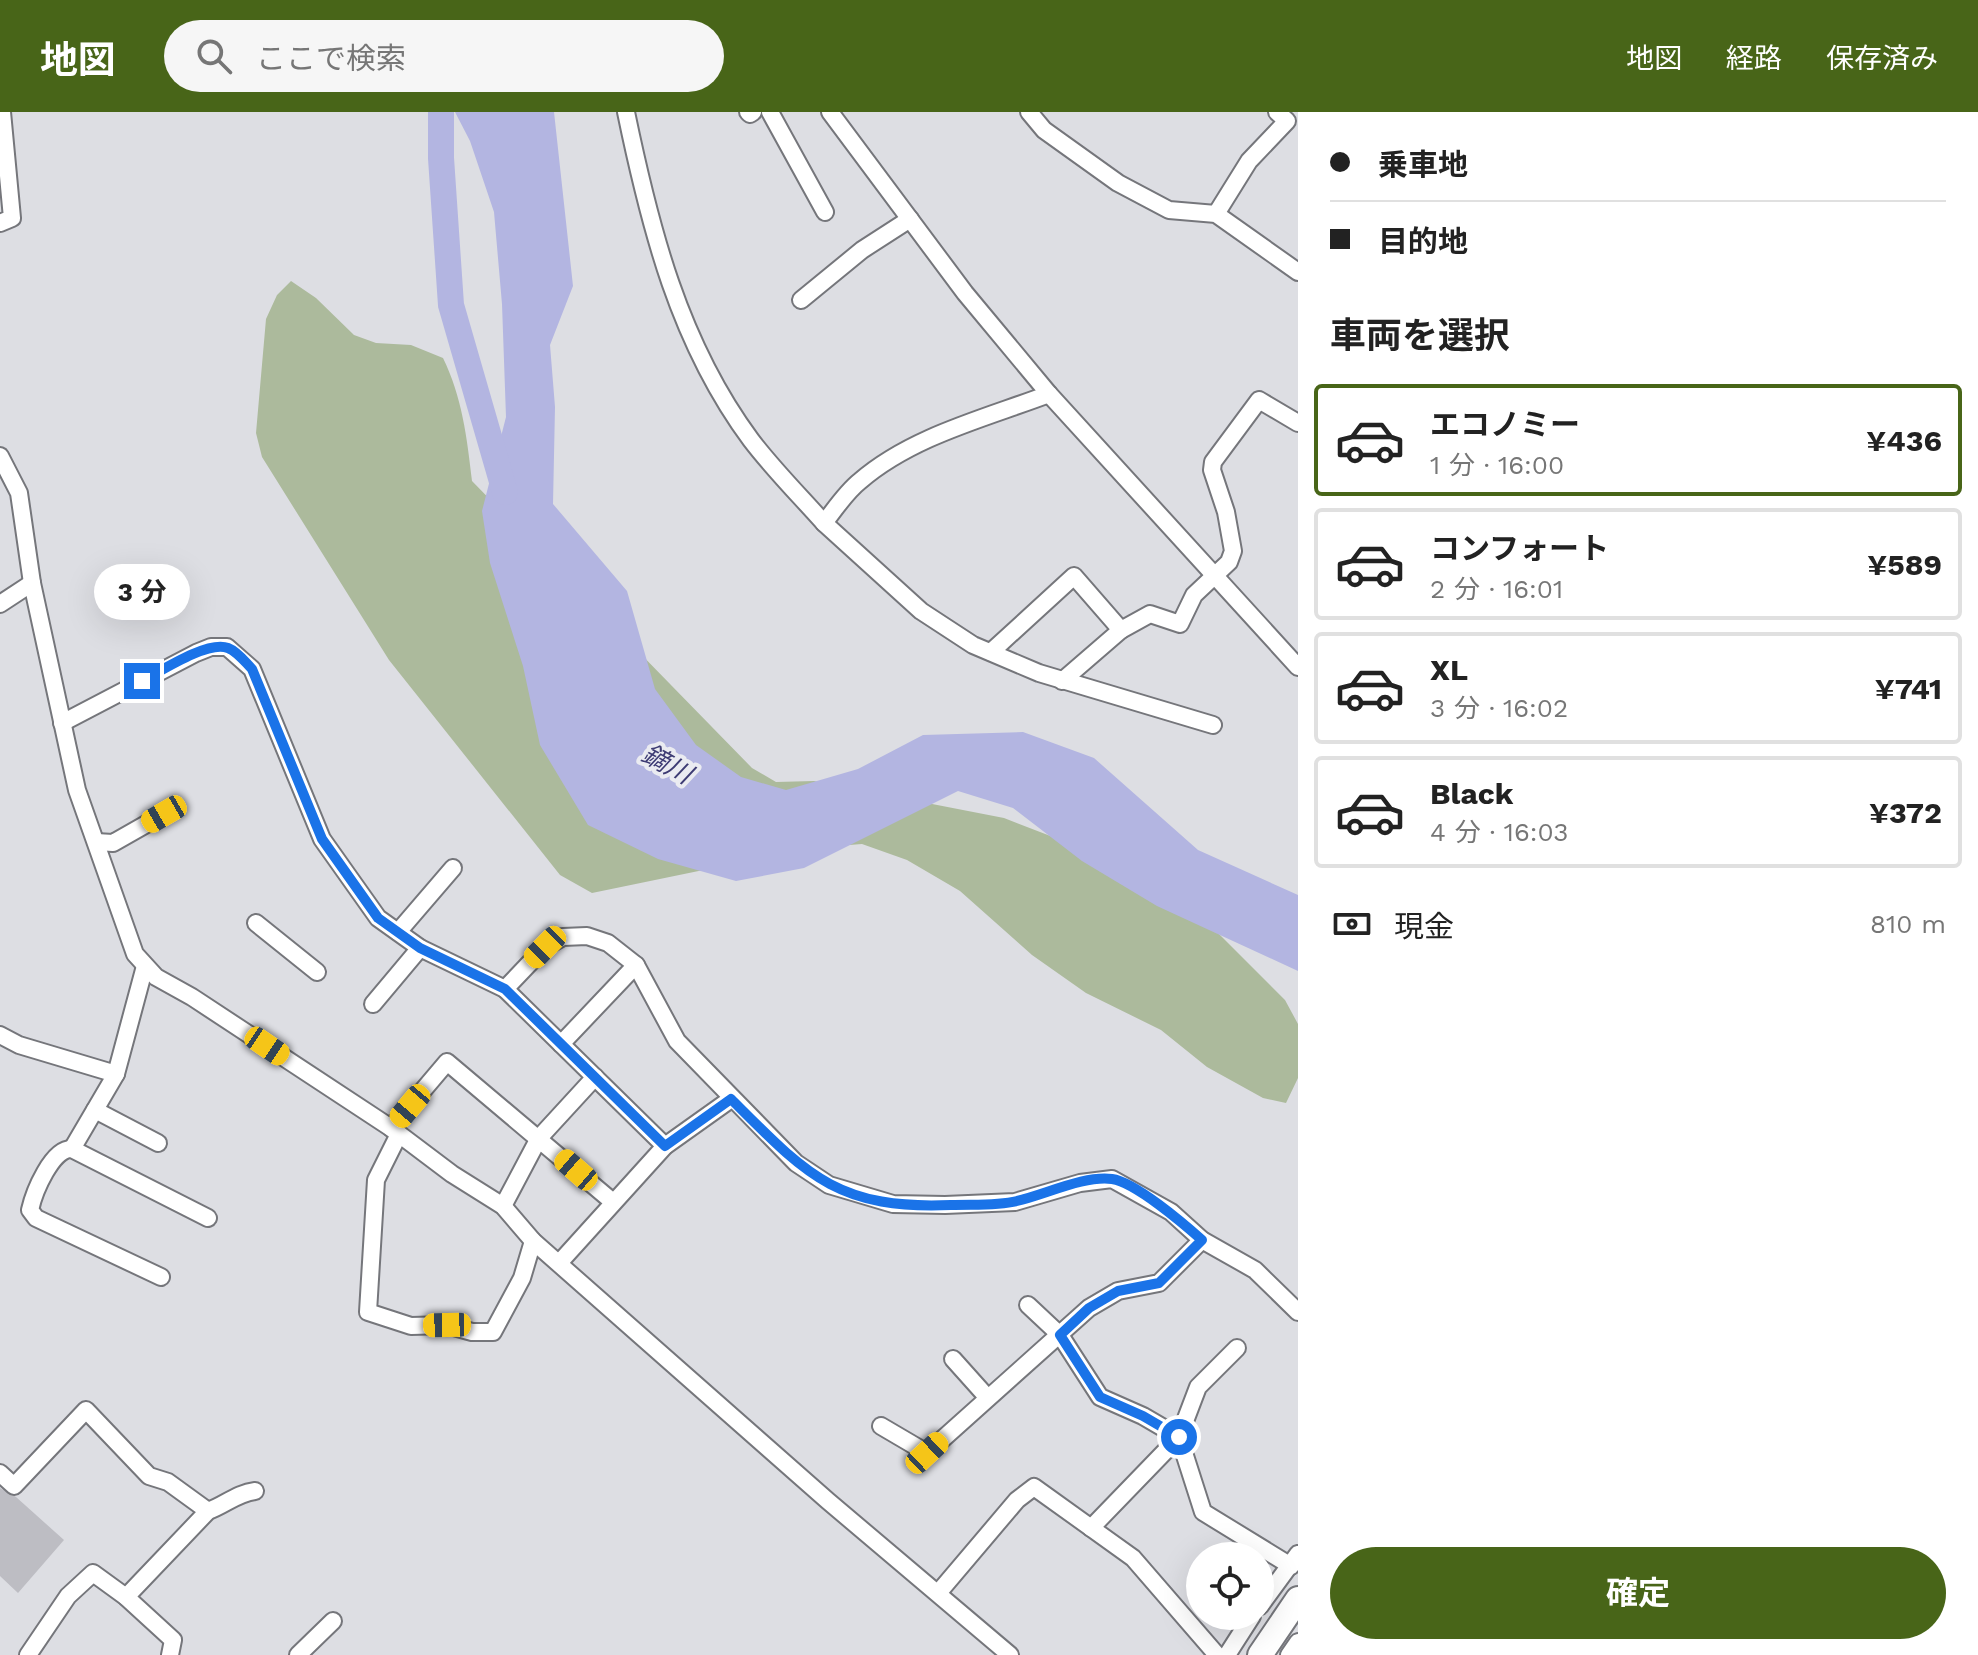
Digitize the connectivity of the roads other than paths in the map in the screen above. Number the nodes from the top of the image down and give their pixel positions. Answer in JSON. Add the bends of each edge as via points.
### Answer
{"nodes":[{"id":1,"x":2,"y":112,"type":"edge"},
{"id":2,"x":626,"y":112,"type":"edge"},
{"id":3,"x":770,"y":112,"type":"edge"},
{"id":4,"x":830,"y":112,"type":"edge"},
{"id":5,"x":1029,"y":112,"type":"edge"},
{"id":6,"x":1288,"y":120,"type":"edge"},
{"id":7,"x":825,"y":212,"type":"dead end"},
{"id":8,"x":1216,"y":214,"type":"junction"},
{"id":9,"x":910,"y":219,"type":"junction"},
{"id":10,"x":0,"y":223,"type":"edge"},
{"id":11,"x":1298,"y":272,"type":"edge"},
{"id":12,"x":801,"y":300,"type":"dead end"},
{"id":13,"x":1049,"y":394,"type":"junction"},
{"id":14,"x":1298,"y":423,"type":"edge"},
{"id":15,"x":0,"y":456,"type":"edge"},
{"id":16,"x":824,"y":523,"type":"junction"},
{"id":17,"x":1214,"y":575,"type":"junction"},
{"id":18,"x":32,"y":583,"type":"junction"},
{"id":19,"x":0,"y":604,"type":"edge"},
{"id":20,"x":1121,"y":630,"type":"junction"},
{"id":21,"x":991,"y":652,"type":"junction"},
{"id":22,"x":1298,"y":667,"type":"edge"},
{"id":23,"x":1062,"y":681,"type":"junction"},
{"id":24,"x":62,"y":723,"type":"junction"},
{"id":25,"x":1213,"y":725,"type":"dead end"},
{"id":26,"x":164,"y":814,"type":"dead end"},
{"id":27,"x":96,"y":842,"type":"junction"},
{"id":28,"x":453,"y":868,"type":"dead end"},
{"id":29,"x":256,"y":923,"type":"dead end"},
{"id":30,"x":398,"y":932,"type":"junction"},
{"id":31,"x":420,"y":948,"type":"junction"},
{"id":32,"x":636,"y":965,"type":"junction"},
{"id":33,"x":145,"y":966,"type":"junction"},
{"id":34,"x":317,"y":972,"type":"dead end"},
{"id":35,"x":505,"y":989,"type":"junction"},
{"id":36,"x":373,"y":1004,"type":"dead end"},
{"id":37,"x":0,"y":1035,"type":"edge"},
{"id":38,"x":561,"y":1044,"type":"junction"},
{"id":39,"x":116,"y":1074,"type":"junction"},
{"id":40,"x":595,"y":1077,"type":"junction"},
{"id":41,"x":731,"y":1099,"type":"junction"},
{"id":42,"x":95,"y":1110,"type":"junction"},
{"id":43,"x":395,"y":1131,"type":"junction"},
{"id":44,"x":539,"y":1138,"type":"junction"},
{"id":45,"x":158,"y":1143,"type":"dead end"},
{"id":46,"x":665,"y":1146,"type":"junction"},
{"id":47,"x":72,"y":1149,"type":"junction"},
{"id":48,"x":613,"y":1202,"type":"junction"},
{"id":49,"x":503,"y":1206,"type":"junction"},
{"id":50,"x":208,"y":1218,"type":"dead end"},
{"id":51,"x":1202,"y":1240,"type":"junction"},
{"id":52,"x":533,"y":1241,"type":"junction"},
{"id":53,"x":560,"y":1262,"type":"junction"},
{"id":54,"x":161,"y":1277,"type":"dead end"},
{"id":55,"x":1028,"y":1305,"type":"dead end"},
{"id":56,"x":1298,"y":1312,"type":"edge"},
{"id":57,"x":1060,"y":1335,"type":"junction"},
{"id":58,"x":1237,"y":1348,"type":"dead end"},
{"id":59,"x":953,"y":1359,"type":"dead end"},
{"id":60,"x":987,"y":1397,"type":"junction"},
{"id":61,"x":881,"y":1426,"type":"dead end"},
{"id":62,"x":1179,"y":1437,"type":"junction"},
{"id":63,"x":0,"y":1473,"type":"edge"},
{"id":64,"x":255,"y":1491,"type":"dead end"},
{"id":65,"x":208,"y":1511,"type":"junction"},
{"id":66,"x":1091,"y":1528,"type":"junction"},
{"id":67,"x":1294,"y":1560,"type":"edge"},
{"id":68,"x":1274,"y":1587,"type":"edge"},
{"id":69,"x":939,"y":1592,"type":"junction"},
{"id":70,"x":126,"y":1597,"type":"junction"},
{"id":71,"x":1298,"y":1599,"type":"edge"},
{"id":72,"x":333,"y":1621,"type":"dead end"},
{"id":73,"x":1243,"y":1630,"type":"edge"},
{"id":74,"x":1298,"y":1642,"type":"edge"},
{"id":75,"x":28,"y":1655,"type":"edge"},
{"id":76,"x":170,"y":1655,"type":"edge"},
{"id":77,"x":298,"y":1655,"type":"edge"},
{"id":78,"x":1010,"y":1655,"type":"edge"},
{"id":79,"x":1217,"y":1655,"type":"edge"},
{"id":80,"x":1227,"y":1655,"type":"edge"},
{"id":81,"x":1260,"y":1655,"type":"edge"},
{"id":82,"x":1289,"y":1655,"type":"edge"}],
"edges":[{"from":1,"to":10,"type":"street","via":[[12,218]]},
{"from":2,"to":16,"type":"street","via":[[650,222],[675,301],[751,440]]},
{"from":3,"to":7,"type":"street"},
{"from":4,"to":9,"type":"street"},
{"from":5,"to":8,"type":"street","via":[[1044,130],[1118,183],[1169,210]]},
{"from":6,"to":8,"type":"street","via":[[1249,161]]},
{"from":8,"to":11,"type":"street"},
{"from":9,"to":12,"type":"street"},
{"from":9,"to":13,"type":"street"},
{"from":13,"to":16,"type":"street","via":[[891,458],[858,482]]},
{"from":13,"to":17,"type":"street"},
{"from":14,"to":17,"type":"street","via":[[1259,400],[1213,462],[1233,551]]},
{"from":15,"to":18,"type":"street","via":[[19,493]]},
{"from":16,"to":21,"type":"street","via":[[921,611]]},
{"from":17,"to":20,"type":"street","via":[[1194,595],[1180,624],[1150,614]]},
{"from":17,"to":22,"type":"street"},
{"from":18,"to":19,"type":"street"},
{"from":18,"to":24,"type":"street"},
{"from":20,"to":21,"type":"street","via":[[1074,576]]},
{"from":20,"to":23,"type":"street"},
{"from":21,"to":23,"type":"street"},
{"from":23,"to":25,"type":"street"},
{"from":24,"to":27,"type":"street"},
{"from":24,"to":30,"type":"street","via":[[196,653],[227,647],[252,669],[322,839],[378,918]]},
{"from":26,"to":27,"type":"street","via":[[113,843]]},
{"from":27,"to":33,"type":"street","via":[[116,908]]},
{"from":28,"to":30,"type":"street"},
{"from":29,"to":34,"type":"street"},
{"from":30,"to":31,"type":"street"},
{"from":31,"to":35,"type":"street"},
{"from":31,"to":36,"type":"street"},
{"from":32,"to":35,"type":"street","via":[[608,943],[587,936],[563,937],[545,947]]},
{"from":32,"to":38,"type":"street"},
{"from":32,"to":41,"type":"street","via":[[677,1041]]},
{"from":33,"to":39,"type":"street"},
{"from":33,"to":43,"type":"street"},
{"from":35,"to":38,"type":"street"},
{"from":37,"to":39,"type":"street"},
{"from":38,"to":40,"type":"street"},
{"from":39,"to":42,"type":"street"},
{"from":40,"to":44,"type":"street"},
{"from":40,"to":46,"type":"street"},
{"from":41,"to":46,"type":"street"},
{"from":41,"to":51,"type":"street","via":[[796,1163],[860,1197],[893,1204],[1015,1202],[1112,1179],[1171,1212]]},
{"from":42,"to":45,"type":"street"},
{"from":42,"to":47,"type":"street"},
{"from":43,"to":44,"type":"street","via":[[447,1062]]},
{"from":43,"to":49,"type":"street"},
{"from":43,"to":52,"type":"street","via":[[376,1180],[368,1312],[411,1326],[493,1332],[522,1278]]},
{"from":44,"to":48,"type":"street"},
{"from":44,"to":49,"type":"street"},
{"from":46,"to":48,"type":"street"},
{"from":47,"to":50,"type":"street"},
{"from":47,"to":54,"type":"street","via":[[58,1154],[30,1210],[36,1218]]},
{"from":48,"to":53,"type":"street"},
{"from":49,"to":52,"type":"street"},
{"from":51,"to":56,"type":"street","via":[[1255,1270]]},
{"from":51,"to":57,"type":"street","via":[[1159,1283],[1118,1291]]},
{"from":52,"to":53,"type":"street"},
{"from":53,"to":69,"type":"street","via":[[828,1501]]},
{"from":55,"to":57,"type":"street"},
{"from":57,"to":60,"type":"street"},
{"from":57,"to":62,"type":"street","via":[[1100,1397]]},
{"from":58,"to":62,"type":"street","via":[[1198,1387]]},
{"from":59,"to":60,"type":"street"},
{"from":60,"to":61,"type":"street","via":[[927,1453]]},
{"from":62,"to":66,"type":"street"},
{"from":62,"to":67,"type":"street","via":[[1203,1512]]},
{"from":63,"to":65,"type":"street","via":[[14,1486],[86,1410],[149,1476],[168,1482]]},
{"from":64,"to":65,"type":"street","via":[[242,1492]]},
{"from":65,"to":70,"type":"street"},
{"from":66,"to":69,"type":"street","via":[[1034,1487]]},
{"from":66,"to":79,"type":"street","via":[[1133,1558]]},
{"from":67,"to":68,"type":"street"},
{"from":69,"to":78,"type":"street"},
{"from":70,"to":75,"type":"street","via":[[93,1573],[68,1596]]},
{"from":70,"to":76,"type":"street","via":[[173,1640]]},
{"from":71,"to":81,"type":"main road"},
{"from":72,"to":77,"type":"street"},
{"from":73,"to":80,"type":"street"},
{"from":74,"to":82,"type":"street"}]}
